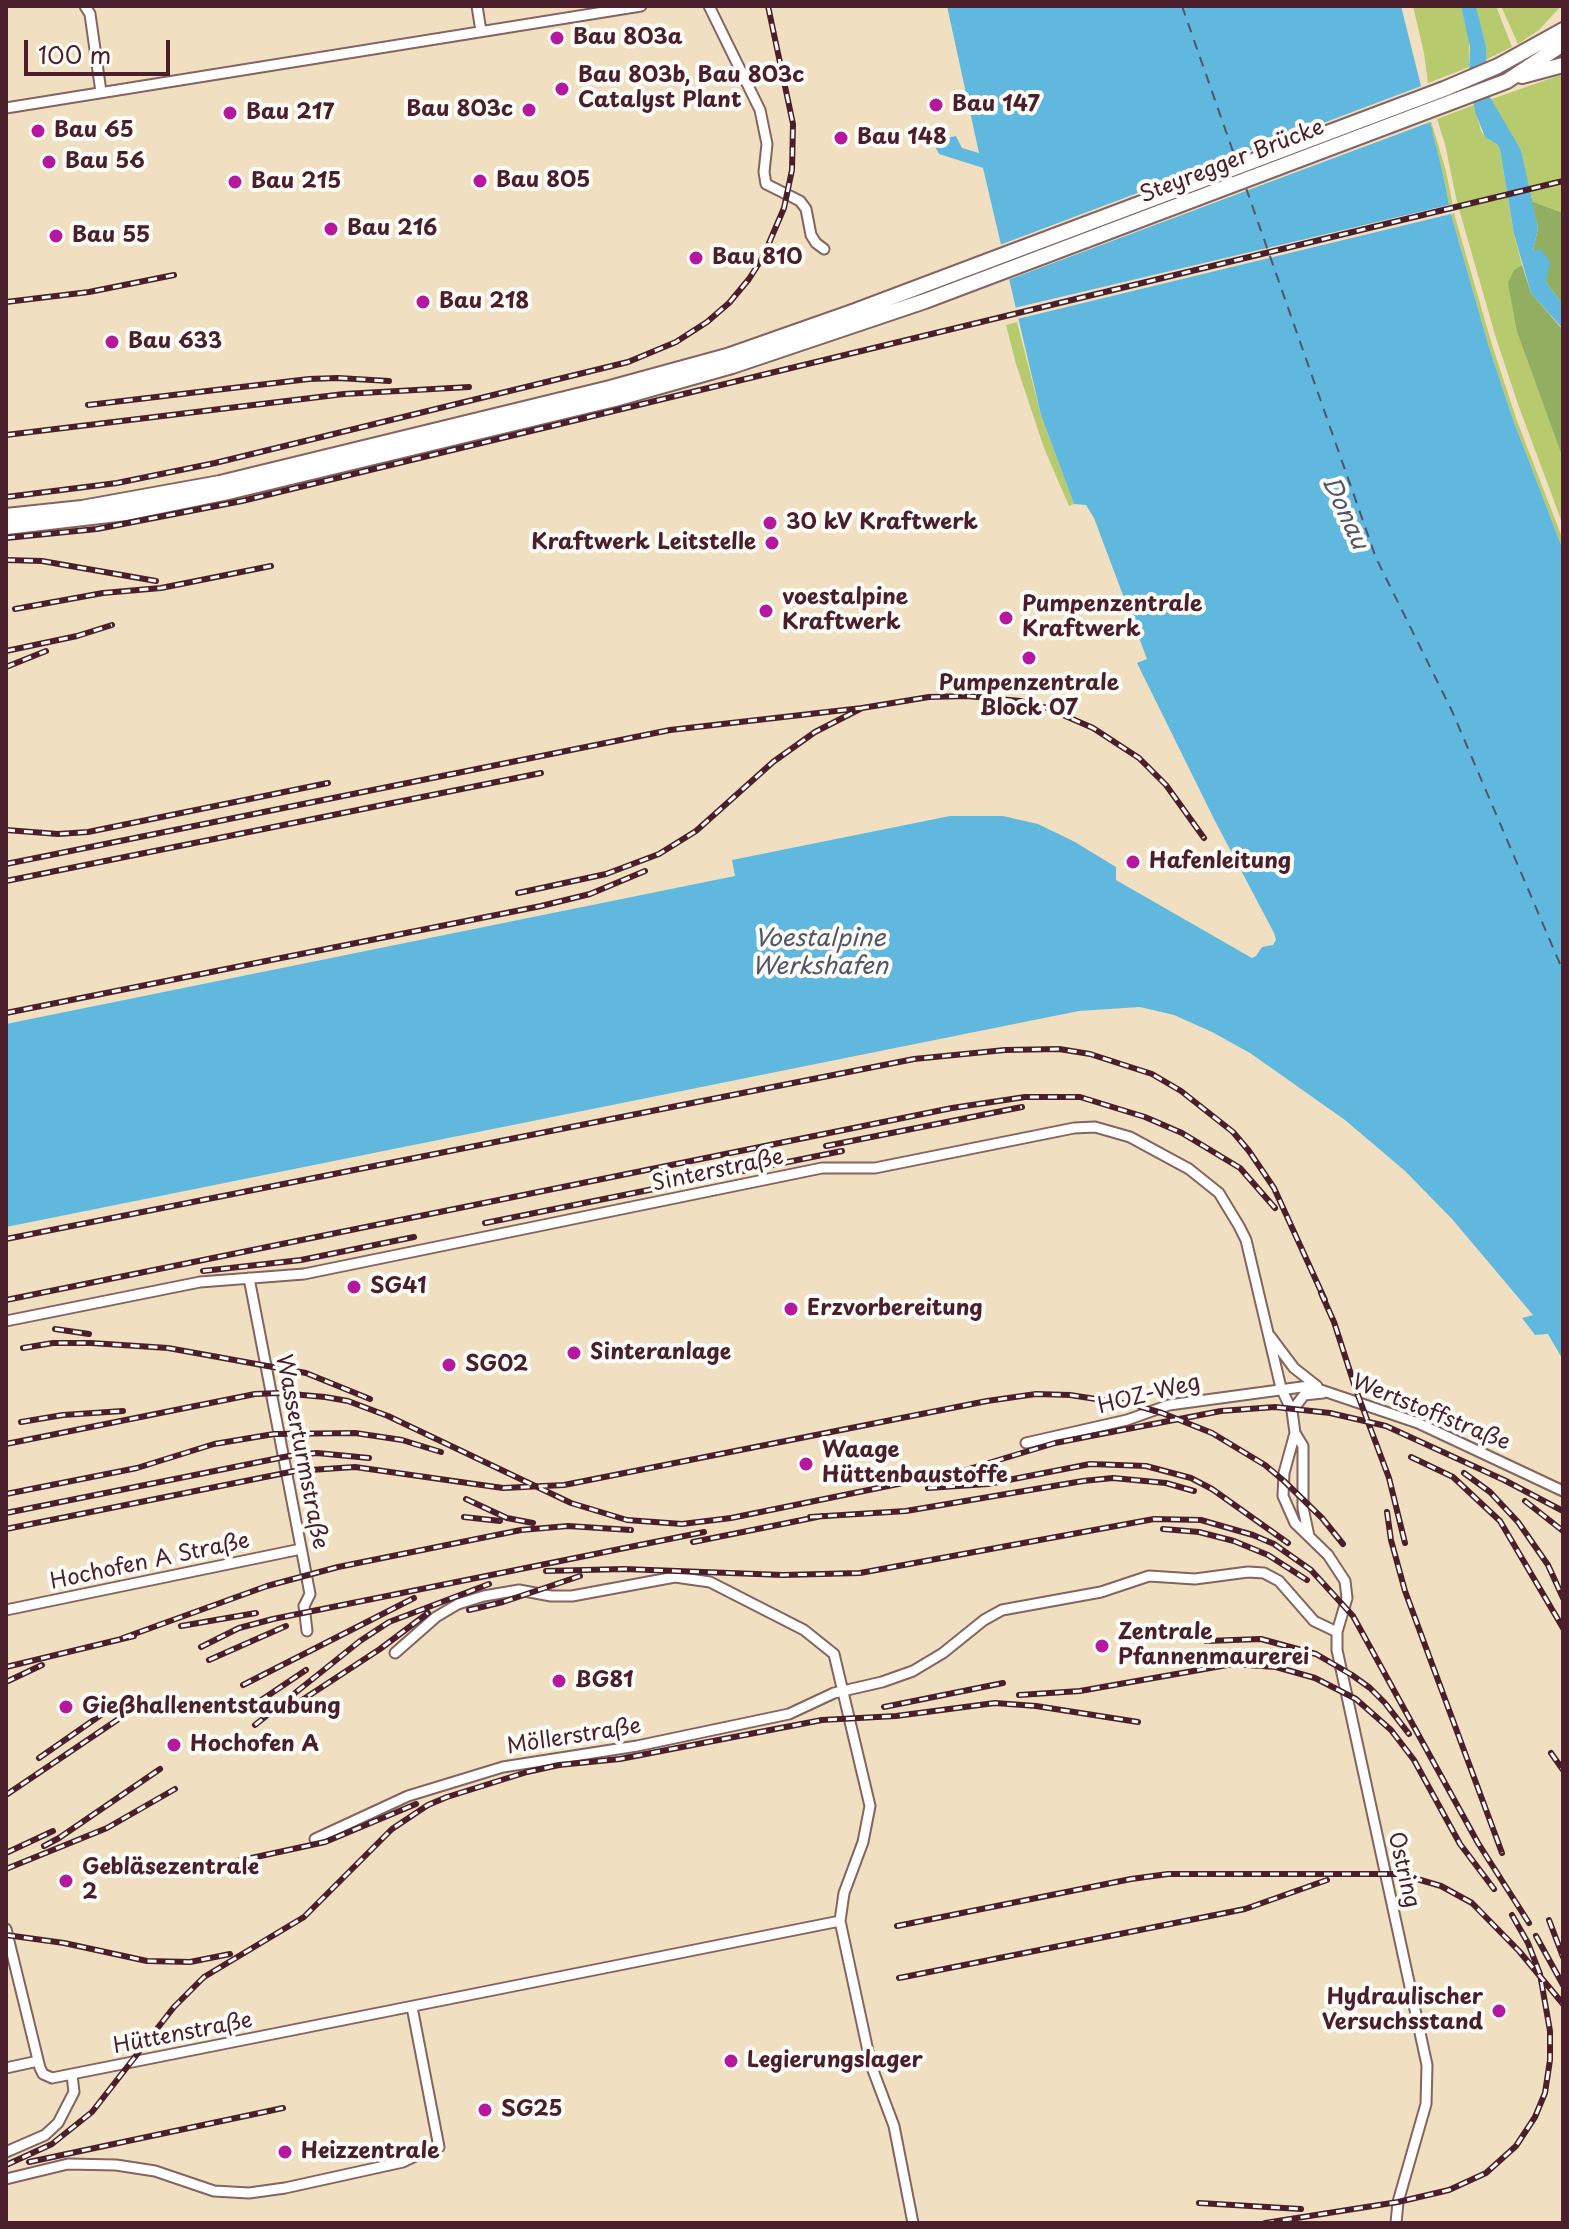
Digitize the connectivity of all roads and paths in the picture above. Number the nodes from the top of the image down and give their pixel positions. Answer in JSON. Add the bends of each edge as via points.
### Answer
{"nodes":[{"id":1,"x":85,"y":6,"type":"edge"},
{"id":2,"x":477,"y":6,"type":"edge"},
{"id":3,"x":641,"y":6,"type":"edge"},
{"id":4,"x":709,"y":6,"type":"edge"},
{"id":5,"x":1563,"y":20,"type":"edge"},
{"id":6,"x":1563,"y":30,"type":"edge"},
{"id":7,"x":481,"y":31,"type":"junction"},
{"id":8,"x":1563,"y":44,"type":"edge"},
{"id":9,"x":1553,"y":57,"type":"edge"},
{"id":10,"x":101,"y":92,"type":"junction"},
{"id":11,"x":6,"y":108,"type":"edge"},
{"id":12,"x":824,"y":249,"type":"dead end"},
{"id":13,"x":923,"y":294,"type":"junction"},
{"id":14,"x":6,"y":516,"type":"edge"},
{"id":15,"x":6,"y":527,"type":"edge"},
{"id":16,"x":249,"y":1278,"type":"junction"},
{"id":17,"x":6,"y":1321,"type":"edge"},
{"id":18,"x":1266,"y":1330,"type":"junction"},
{"id":19,"x":1318,"y":1387,"type":"junction"},
{"id":20,"x":1281,"y":1388,"type":"junction"},
{"id":21,"x":1331,"y":1393,"type":"junction"},
{"id":22,"x":1292,"y":1411,"type":"junction"},
{"id":23,"x":1295,"y":1433,"type":"junction"},
{"id":24,"x":1026,"y":1443,"type":"dead end"},
{"id":25,"x":1563,"y":1491,"type":"edge"},
{"id":26,"x":1309,"y":1536,"type":"junction"},
{"id":27,"x":301,"y":1549,"type":"junction"},
{"id":28,"x":6,"y":1610,"type":"edge"},
{"id":29,"x":307,"y":1631,"type":"dead end"},
{"id":30,"x":1337,"y":1632,"type":"junction"},
{"id":31,"x":395,"y":1653,"type":"dead end"},
{"id":32,"x":844,"y":1690,"type":"junction"},
{"id":33,"x":315,"y":1839,"type":"dead end"},
{"id":34,"x":840,"y":1921,"type":"junction"},
{"id":35,"x":6,"y":1929,"type":"edge"},
{"id":36,"x":412,"y":2007,"type":"junction"},
{"id":37,"x":38,"y":2061,"type":"junction"},
{"id":38,"x":6,"y":2068,"type":"edge"},
{"id":39,"x":72,"y":2075,"type":"junction"},
{"id":40,"x":6,"y":2152,"type":"edge"},
{"id":41,"x":6,"y":2179,"type":"edge"},
{"id":42,"x":913,"y":2223,"type":"edge"},
{"id":43,"x":1396,"y":2223,"type":"edge"}],
"edges":[{"from":1,"to":10,"type":"street"},
{"from":2,"to":7,"type":"street"},
{"from":3,"to":7,"type":"street"},
{"from":4,"to":12,"type":"street","via":[[760,110],[767,144],[766,184],[800,201],[811,235]]},
{"from":5,"to":9,"type":"main road"},
{"from":6,"to":9,"type":"main road"},
{"from":7,"to":10,"type":"street"},
{"from":8,"to":9,"type":"main road"},
{"from":9,"to":13,"type":"main road","name":"Steyregger Brücke","via":[[1507,81]]},
{"from":9,"to":13,"type":"main road","name":"Steyregger Brücke","via":[[1498,66]]},
{"from":10,"to":11,"type":"street"},
{"from":13,"to":14,"type":"main road","via":[[610,388],[176,492]]},
{"from":13,"to":15,"type":"main road","via":[[732,366],[615,399],[178,503]]},
{"from":16,"to":17,"type":"street","name":"Sinterstraße","via":[[200,1282]]},
{"from":16,"to":18,"type":"street","name":"Sinterstraße","via":[[304,1274],[822,1168],[875,1168],[1095,1127],[1142,1143],[1219,1193],[1246,1240]]},
{"from":16,"to":27,"type":"street","name":"Wasserturmstraße"},
{"from":18,"to":19,"type":"street","via":[[1287,1360]]},
{"from":18,"to":20,"type":"street","name":"Sinterstraße"},
{"from":19,"to":20,"type":"street","name":"Wertstoffstraße"},
{"from":19,"to":21,"type":"street","name":"Wertstoffstraße"},
{"from":20,"to":22,"type":"street","name":"Ostring"},
{"from":20,"to":24,"type":"street","name":"HOZ-Weg","via":[[1169,1405]]},
{"from":21,"to":22,"type":"street","via":[[1304,1395]]},
{"from":21,"to":25,"type":"street","name":"Wertstoffstraße","via":[[1418,1423]]},
{"from":22,"to":23,"type":"street","name":"Ostring"},
{"from":23,"to":26,"type":"street","name":"Ostring","via":[[1305,1453],[1303,1508]]},
{"from":23,"to":26,"type":"street","name":"Ostring","via":[[1283,1496],[1290,1515]]},
{"from":26,"to":30,"type":"street","name":"Ostring","via":[[1345,1581],[1347,1598]]},
{"from":27,"to":28,"type":"street","name":"Hochofen A Straße"},
{"from":27,"to":29,"type":"street","name":"Wasserturmstraße","via":[[310,1594],[304,1606]]},
{"from":30,"to":32,"type":"street","name":"Möllerstraße","via":[[1314,1621],[1279,1581],[1264,1573],[1188,1579],[1149,1576],[1101,1592],[1002,1610],[921,1667]]},
{"from":30,"to":43,"type":"street","name":"Ostring","via":[[1427,2065],[1426,2104]]},
{"from":31,"to":32,"type":"street","via":[[458,1604],[504,1591],[572,1596],[675,1577],[710,1582],[804,1630],[834,1654]]},
{"from":32,"to":33,"type":"street","name":"Möllerstraße","via":[[789,1714],[478,1774],[408,1796]]},
{"from":32,"to":34,"type":"street","via":[[870,1806]]},
{"from":34,"to":36,"type":"street","name":"Hüttenstraße"},
{"from":34,"to":42,"type":"street","via":[[866,2046],[894,2126]]},
{"from":35,"to":37,"type":"street"},
{"from":36,"to":39,"type":"street","name":"Hüttenstraße"},
{"from":36,"to":41,"type":"street","via":[[439,2147],[386,2168],[249,2193],[214,2191],[155,2171],[116,2165],[68,2164]]},
{"from":37,"to":38,"type":"street"},
{"from":37,"to":39,"type":"street","via":[[47,2077]]},
{"from":39,"to":40,"type":"street","via":[[74,2092],[58,2123],[45,2135]]}]}
